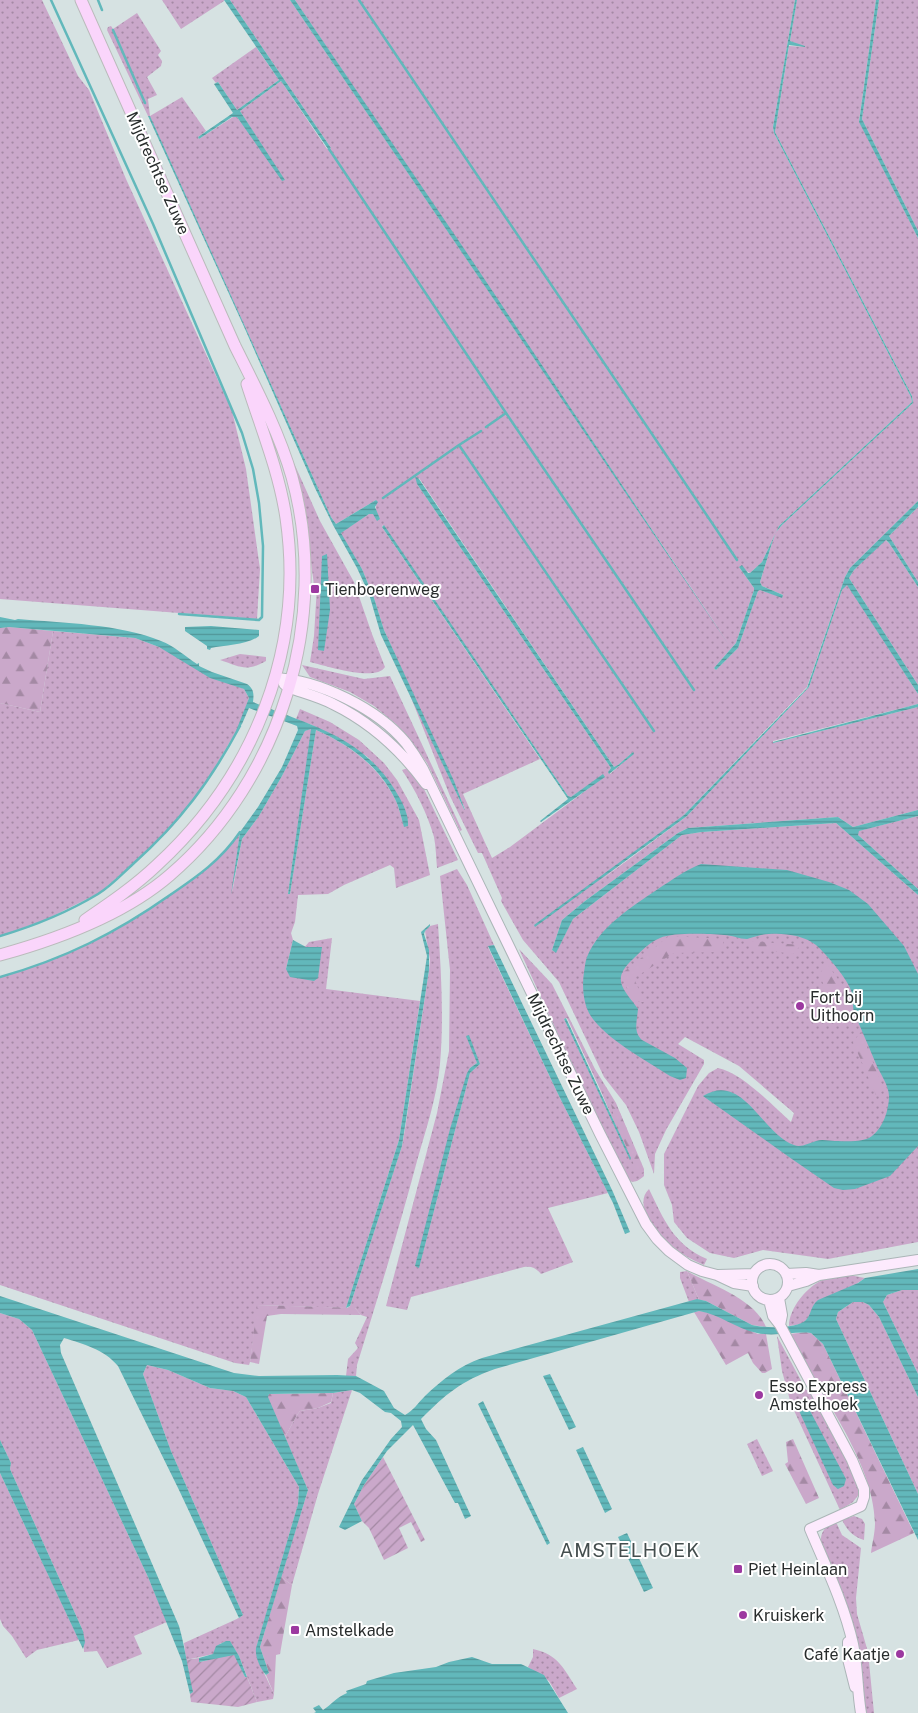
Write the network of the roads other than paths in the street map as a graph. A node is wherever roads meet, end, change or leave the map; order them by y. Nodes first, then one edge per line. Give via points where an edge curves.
1 (81, 0) edge
2 (235, 346) junction
3 (275, 678) junction
4 (291, 683) junction
5 (63, 934) junction
6 (0, 956) edge
7 (918, 1260) edge
8 (754, 1274) junction
9 (786, 1274) junction
10 (717, 1275) junction
11 (819, 1275) junction
12 (753, 1286) junction
13 (788, 1286) junction
14 (774, 1299) junction
15 (860, 1713) edge

1 - 2 main road, Mijdrechtse Zuwe
2 - 3 main road, Mijdrechtse Zuwe via 270,451 286,518 289,596 283,646
2 - 4 main road, Mijdrechtse Zuwe via 282,449 300,516 305,587 302,626
3 - 4 street, Mijdrechtse Zuwe
3 - 5 main road via 236,769 188,834 143,878
4 - 5 main road via 257,765 230,809 200,845 150,890 94,922
4 - 10 street, Mijdrechtse Zuwe via 332,692 381,719 406,742 423,769 646,1224 678,1258
5 - 6 main road
7 - 11 street
8 - 9 street via 770,1264 777,1265
8 - 10 street, Mijdrechtse Zuwe
8 - 12 street
9 - 11 street
9 - 13 street
10 - 12 street, Mijdrechtse Zuwe via 734,1283
11 - 13 street
12 - 14 street via 759,1296
13 - 14 street via 783,1295
14 - 15 street via 782,1315 780,1324 786,1337 852,1460 864,1489 861,1506 810,1529 832,1579 853,1643

